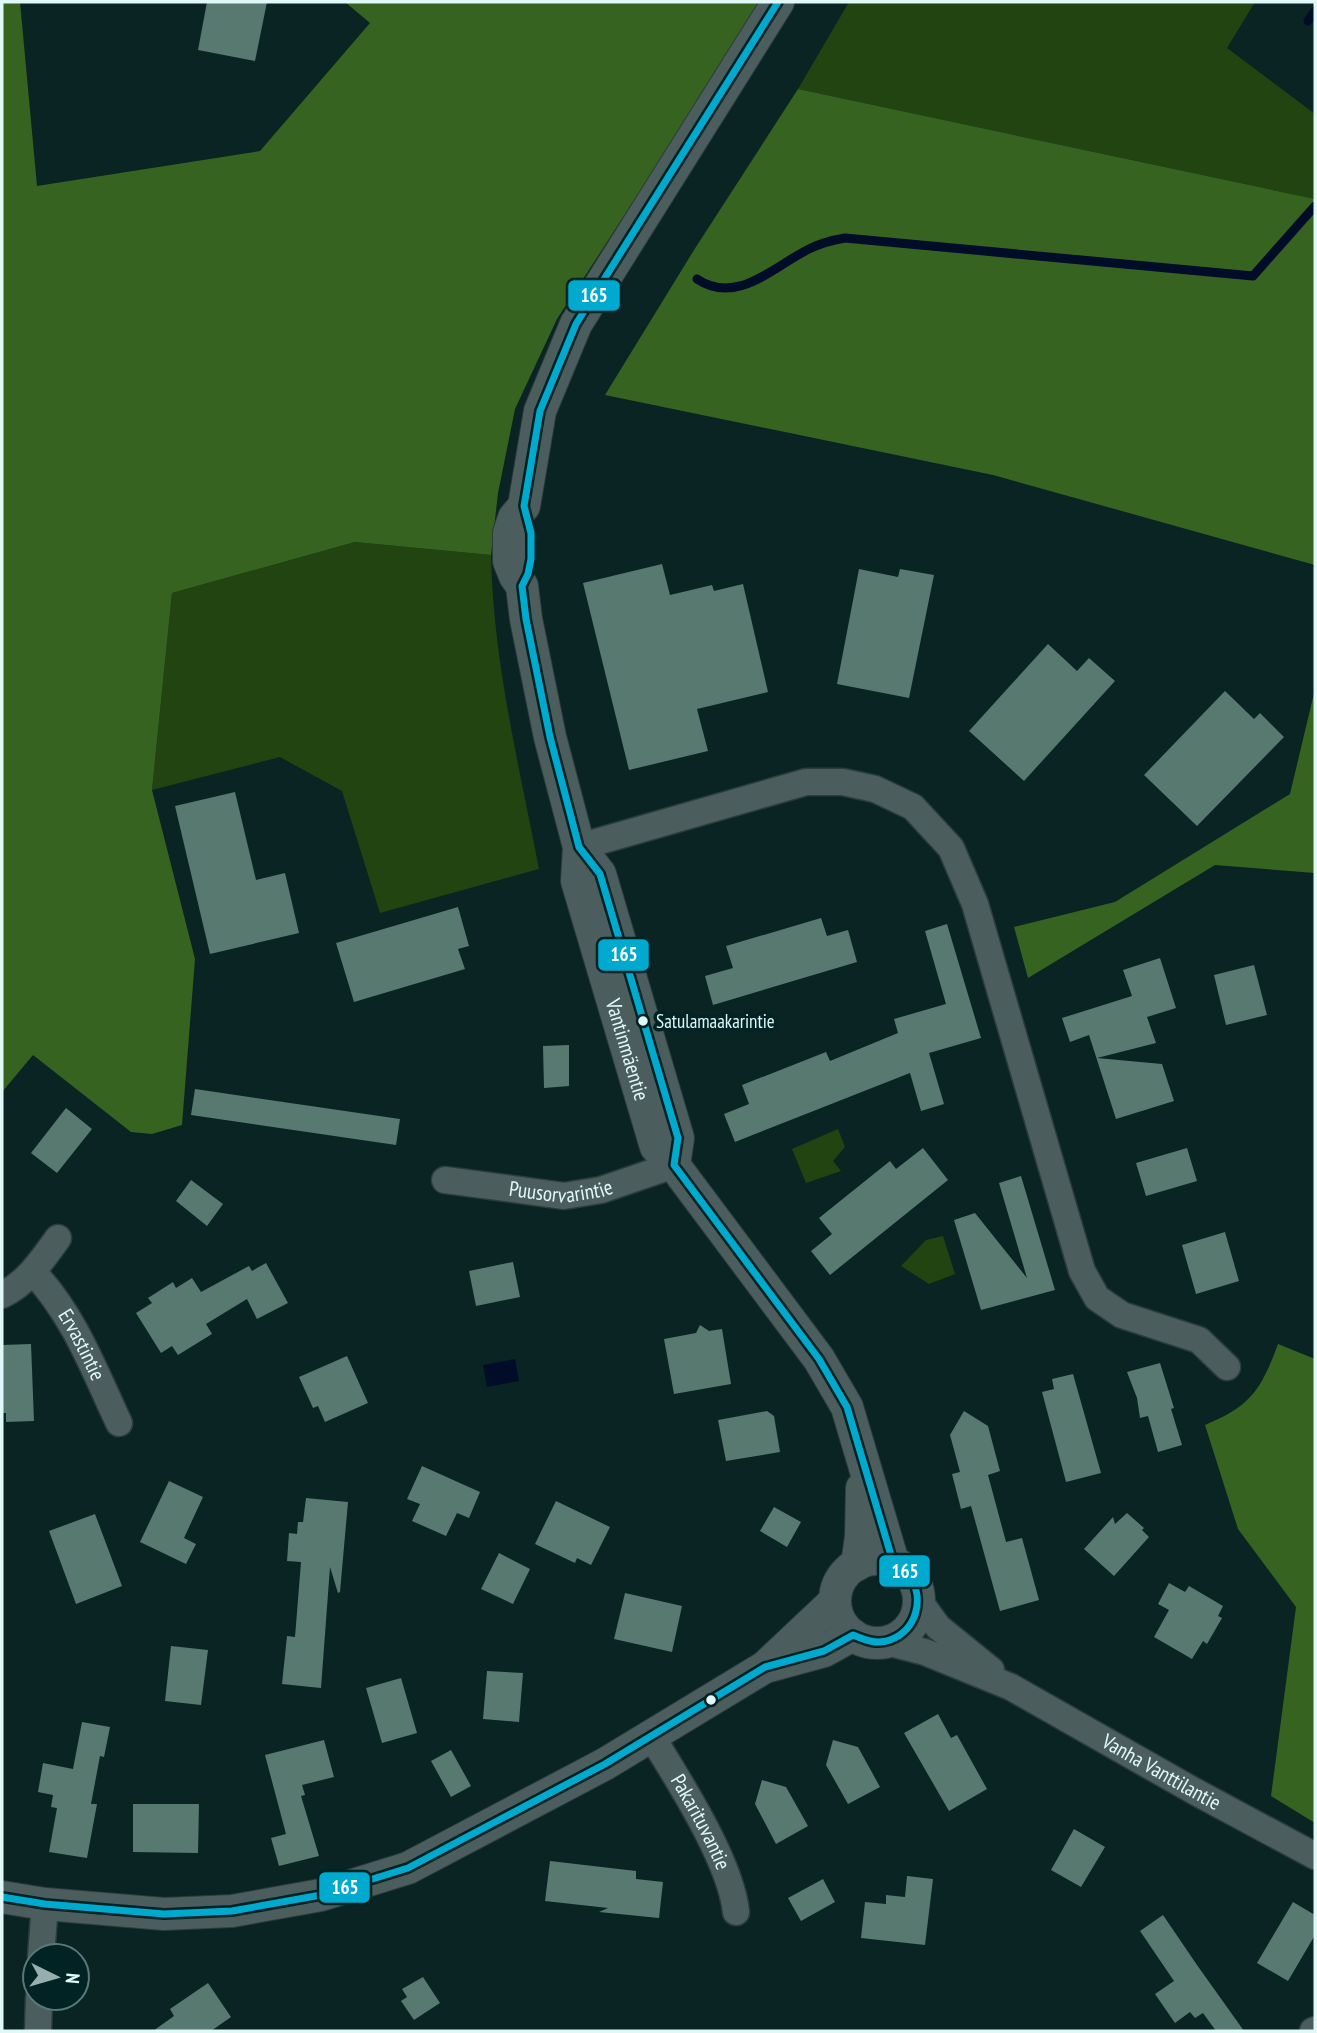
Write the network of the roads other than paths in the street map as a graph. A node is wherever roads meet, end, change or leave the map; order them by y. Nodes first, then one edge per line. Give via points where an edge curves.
1 (778, 2) edge
2 (579, 846) junction
3 (674, 1166) junction
4 (445, 1180) dead end
5 (58, 1238) dead end
6 (33, 1272) junction
7 (2, 1295) edge
8 (1227, 1367) dead end
9 (119, 1423) dead end
10 (863, 1455) junction
11 (893, 1562) junction
12 (857, 1564) junction
13 (835, 1601) junction
14 (919, 1601) junction
15 (853, 1635) junction
16 (886, 1642) junction
17 (765, 1667) junction
18 (1011, 1686) junction
19 (652, 1737) junction
20 (1315, 1856) edge
21 (2, 1897) edge
22 (45, 1904) junction
23 (736, 1912) dead end
24 (42, 1942) edge
25 (39, 2012) edge
26 (38, 2031) edge

1 - 2 street, Vantinmäentie via 576,324 540,411 524,506 509,533 509,561 522,586 550,737
2 - 3 street, Vantinmäentie via 600,874 678,1138
2 - 8 street via 806,782 843,782 875,789 913,807 951,848 975,904 1087,1280 1097,1297 1122,1314 1199,1340
3 - 4 street, Puusorvarintie via 601,1190 564,1196
3 - 10 street via 819,1359 848,1407
5 - 6 street
6 - 7 street
6 - 9 street, Ervastintie via 72,1322
10 - 11 street
10 - 12 street
11 - 12 street via 881,1559
11 - 14 street via 912,1578
12 - 13 street via 841,1580
13 - 15 street via 843,1626
13 - 17 street
14 - 16 street via 910,1628
14 - 18 street, Vanha Vanttilantie via 939,1627
15 - 16 street via 868,1642
15 - 17 street via 824,1651
16 - 18 street, Vanha Vanttilantie via 925,1652
17 - 19 street
18 - 20 street, Vanha Vanttilantie
19 - 22 street via 408,1868 321,1895 244,1909 164,1914
19 - 23 street, Pakarituvantie via 718,1854
21 - 22 street
22 - 24 street
25 - 26 street

